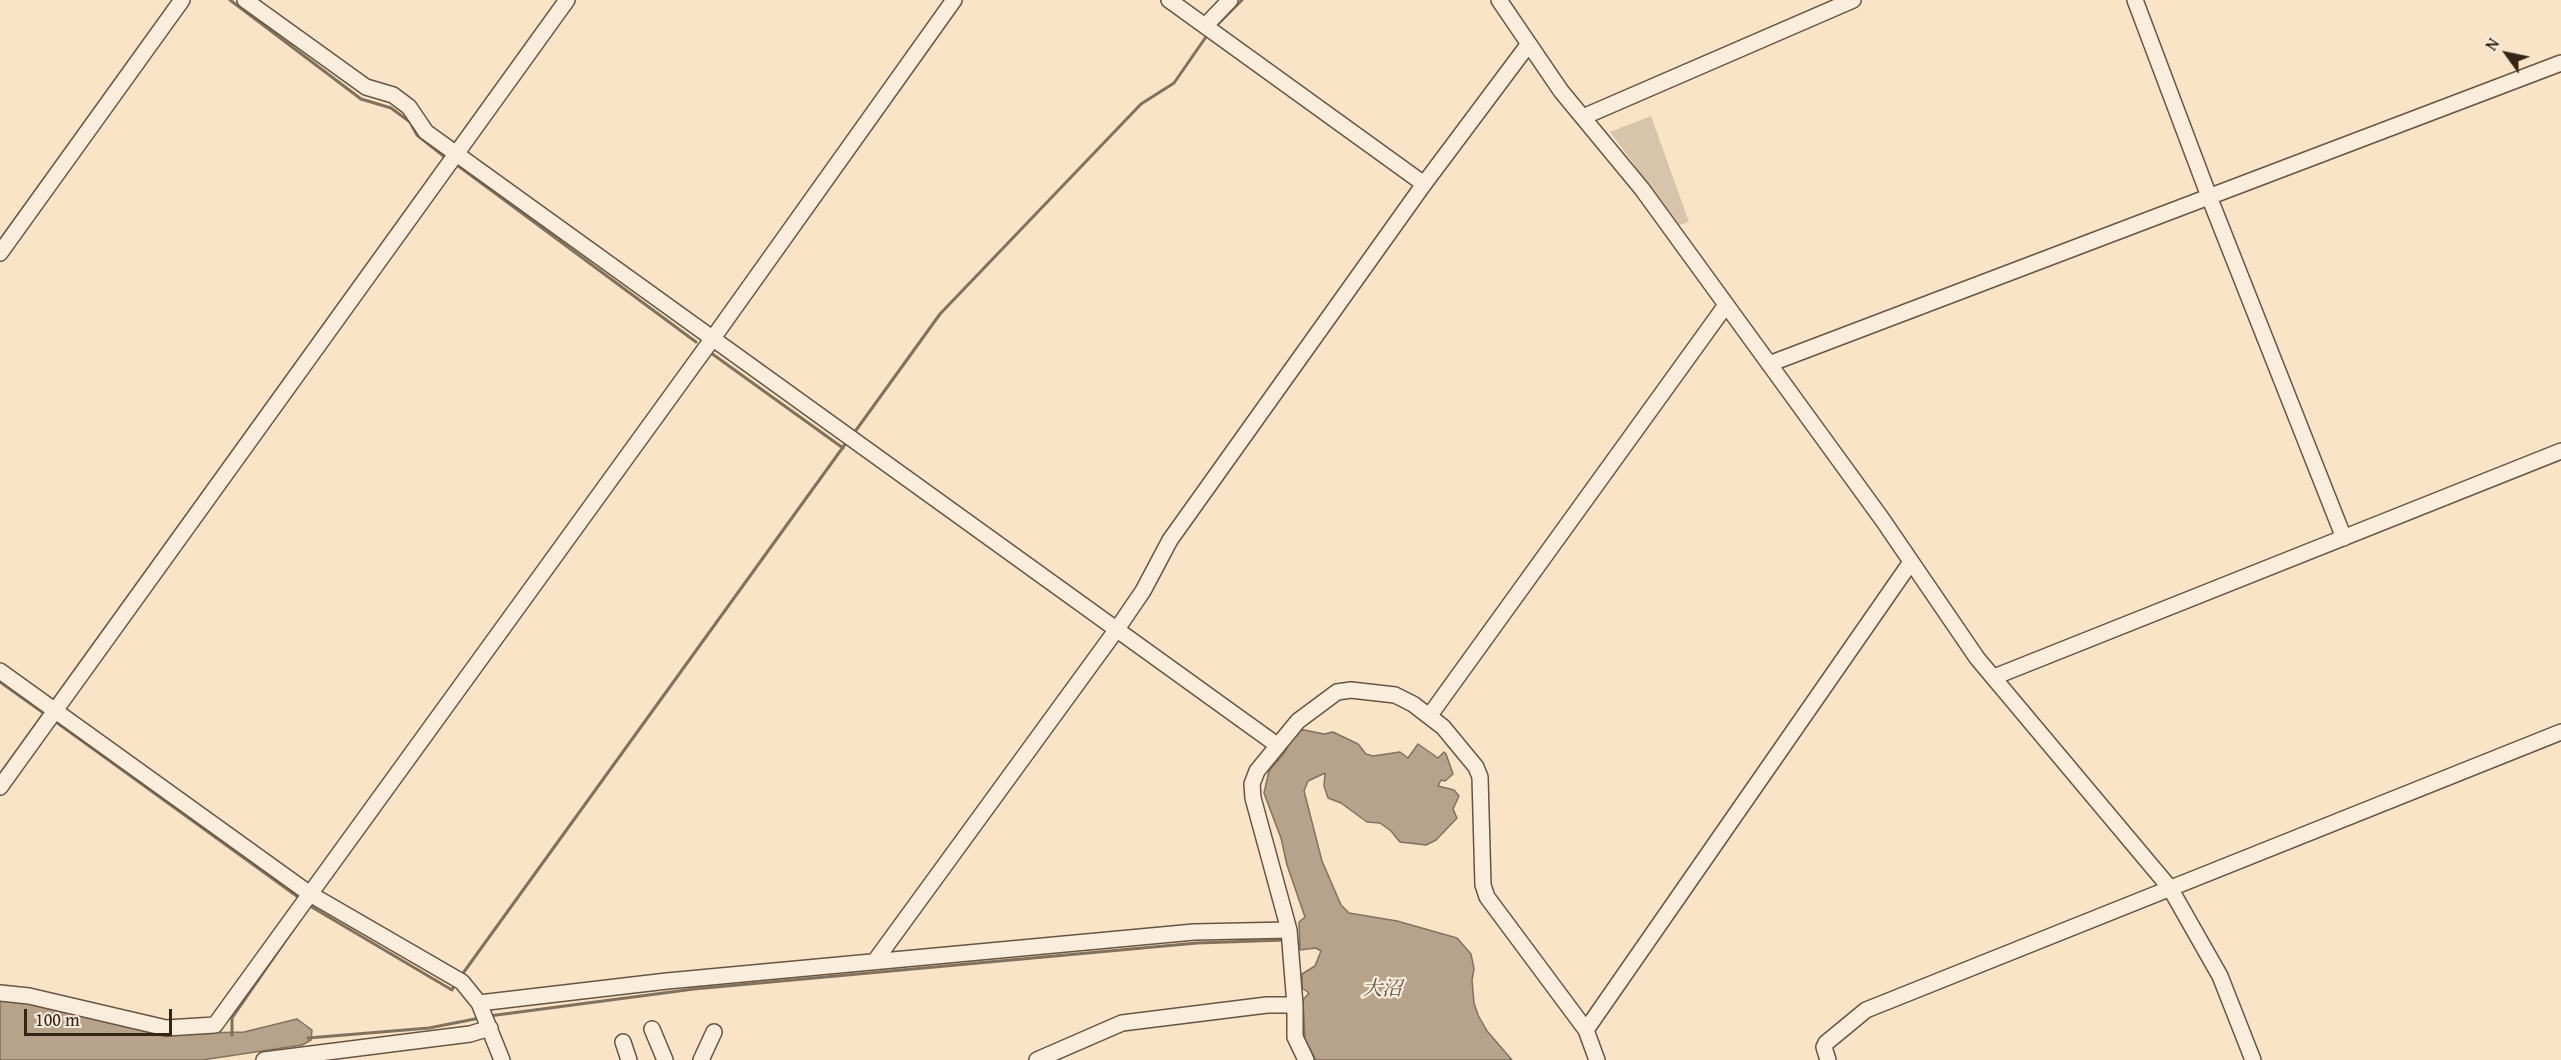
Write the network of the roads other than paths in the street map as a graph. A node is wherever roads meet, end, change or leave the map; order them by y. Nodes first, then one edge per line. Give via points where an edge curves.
1 (182, 0) edge
2 (245, 0) edge
3 (567, 0) edge
4 (954, 0) edge
5 (1168, 0) edge
6 (1230, 0) edge
7 (1499, 0) edge
8 (1853, 0) edge
9 (2135, 0) edge
10 (1210, 30) junction
11 (1528, 45) junction
12 (2561, 63) edge
13 (1583, 117) junction
14 (456, 154) junction
15 (1424, 184) junction
16 (2210, 199) junction
17 (0, 253) edge
18 (1726, 305) junction
19 (713, 338) junction
20 (1769, 364) junction
21 (2561, 451) edge
22 (2344, 538) junction
23 (1911, 562) junction
24 (1117, 629) junction
25 (0, 671) edge
26 (1994, 677) junction
27 (56, 711) junction
28 (1430, 715) junction
29 (2561, 732) edge
30 (1277, 745) junction
31 (0, 787) edge
32 (2170, 888) junction
33 (310, 894) junction
34 (1290, 936) junction
35 (875, 961) junction
36 (0, 993) edge
37 (1295, 1005) junction
38 (484, 1015) junction
39 (652, 1029) dead end
40 (1586, 1030) junction
41 (714, 1032) dead end
42 (623, 1042) dead end
43 (264, 1060) edge
44 (502, 1060) edge
45 (628, 1060) edge
46 (664, 1060) edge
47 (701, 1060) edge
48 (1037, 1060) edge
49 (1306, 1060) edge
50 (1598, 1060) edge
51 (1828, 1060) edge
52 (2253, 1060) edge

1 - 17 street
2 - 14 street via 366,87 393,95 410,107 426,132
3 - 14 street
4 - 19 street
5 - 10 street
6 - 10 street
7 - 11 street
8 - 13 street
9 - 16 street
10 - 15 street
11 - 13 street
11 - 15 street
12 - 16 street
13 - 18 street via 1642,189
14 - 19 street
14 - 27 street
15 - 24 street via 1170,540
16 - 20 street
16 - 22 street
18 - 20 street
18 - 28 street
19 - 24 street
19 - 33 street
20 - 23 street
21 - 22 street
22 - 26 street
23 - 26 street
23 - 40 street
24 - 30 street
24 - 35 street
25 - 27 street
26 - 32 street
27 - 31 street
27 - 33 street
28 - 30 street via 1395,695 1337,692 1298,721
28 - 40 street via 1465,751 1480,777 1487,897
29 - 32 street
30 - 34 street via 1257,771 1252,798
32 - 51 street via 1866,1010 1826,1043
32 - 52 street via 2220,976
33 - 36 street via 215,1025 166,1028 29,996
33 - 38 street via 459,980
34 - 35 street via 1194,932
34 - 37 street
35 - 38 street
37 - 48 street via 1122,1023
37 - 49 street via 1295,1037
38 - 43 street via 470,1034
38 - 44 street
39 - 46 street
40 - 50 street
41 - 47 street
42 - 45 street

